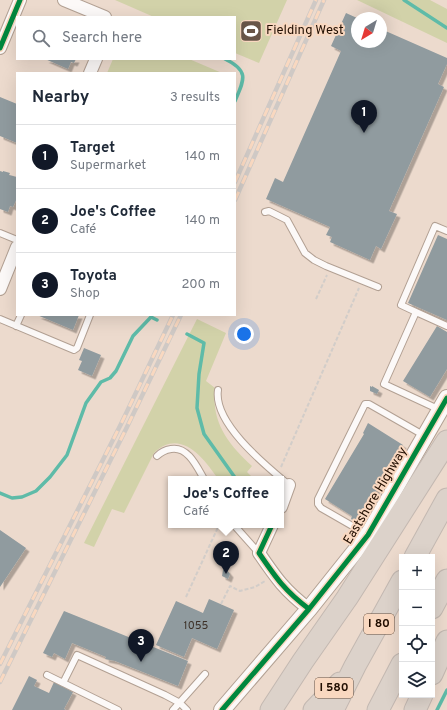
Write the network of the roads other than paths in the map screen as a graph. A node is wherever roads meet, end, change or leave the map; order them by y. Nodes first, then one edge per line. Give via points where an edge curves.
1 (20, 0) edge
2 (64, 0) edge
3 (103, 16) edge
4 (0, 48) edge
5 (96, 60) edge
6 (90, 72) edge
7 (265, 212) dead end
8 (447, 231) edge
9 (0, 233) edge
10 (16, 240) edge
11 (16, 249) edge
12 (378, 287) dead end
13 (0, 289) edge
14 (416, 312) junction
15 (21, 316) edge
16 (90, 316) edge
17 (0, 319) edge
18 (16, 326) junction
19 (447, 326) edge
20 (218, 390) dead end
21 (443, 404) edge
22 (425, 436) junction
23 (447, 441) edge
24 (157, 456) dead end
25 (202, 476) edge
26 (279, 476) edge
27 (284, 481) edge
28 (289, 485) joint
29 (284, 498) edge
30 (447, 499) edge
31 (237, 528) edge
32 (271, 528) edge
33 (368, 535) junction
34 (259, 553) junction
35 (417, 554) edge
36 (447, 580) edge
37 (399, 586) edge
38 (435, 602) edge
39 (309, 609) junction
40 (447, 641) edge
41 (355, 666) junction
42 (435, 667) edge
43 (399, 670) edge
44 (205, 674) dead end
45 (47, 675) dead end
46 (63, 683) junction
47 (421, 698) edge
48 (180, 702) junction
49 (118, 710) edge
50 (173, 710) edge
51 (187, 710) edge
52 (222, 710) edge
53 (271, 710) edge
54 (314, 710) edge
55 (333, 710) edge
56 (378, 710) edge
57 (415, 710) edge

1 - 4 street
2 - 3 street
5 - 6 street
7 - 12 lane via 269,211 287,220 305,253 314,260
8 - 14 lane via 435,226 401,305
9 - 10 lane
11 - 13 street
14 - 19 lane
14 - 21 lane via 384,384
15 - 18 lane
16 - 18 lane via 74,350
17 - 18 lane
20 - 26 lane via 220,410 236,435
21 - 22 street, Eastshore Highway
22 - 33 street, Eastshore Highway
22 - 33 lane via 365,404 318,499 318,504
23 - 53 highway via 357,583
24 - 25 lane via 161,452 179,448 187,453
27 - 28 lane
28 - 29 street
30 - 35 highway
31 - 34 lane
32 - 34 street
33 - 39 street, Eastshore Highway
34 - 39 street via 293,598
36 - 38 highway
37 - 41 highway, I 80
39 - 52 street, Eastshore Highway
40 - 42 highway
41 - 54 highway, I 580
41 - 55 highway, I 80
43 - 56 highway
44 - 48 lane
45 - 46 lane
46 - 48 lane via 77,655
46 - 49 lane
47 - 57 highway
48 - 50 lane
48 - 51 lane

